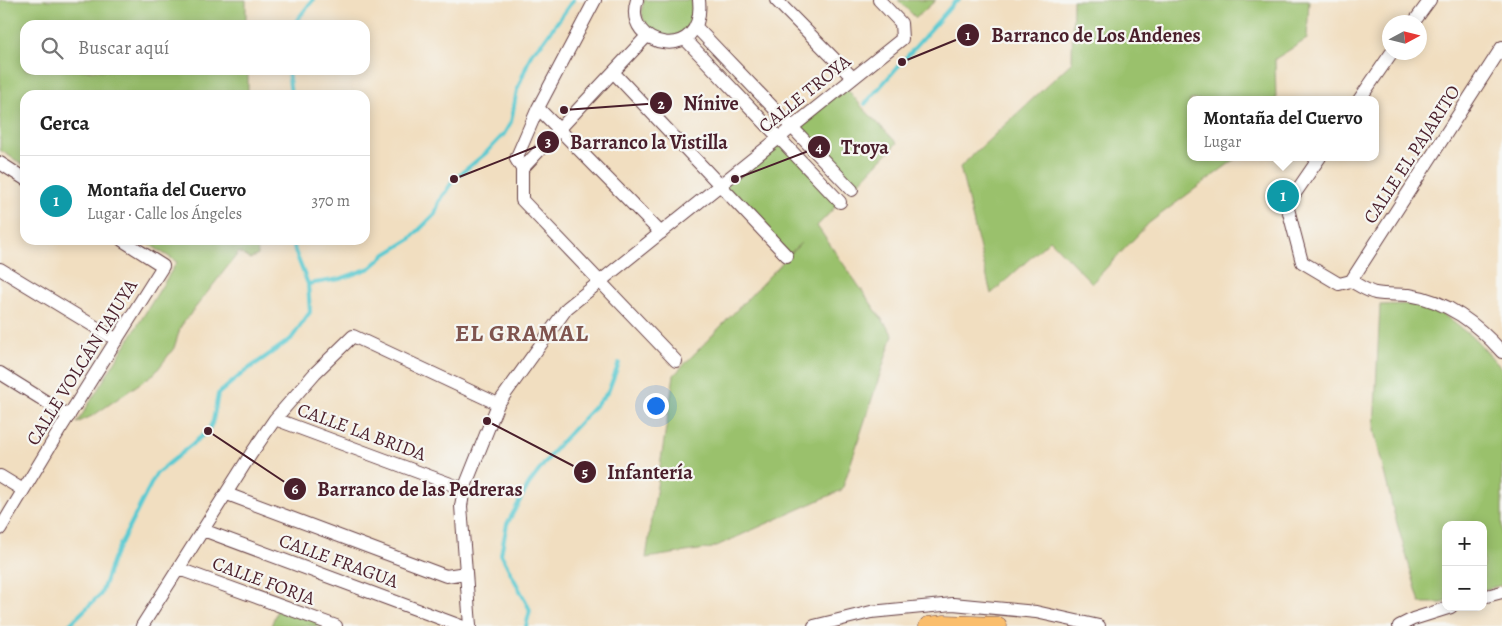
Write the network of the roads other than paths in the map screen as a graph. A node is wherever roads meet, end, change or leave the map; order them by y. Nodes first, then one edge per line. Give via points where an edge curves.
1 (595, 0) edge
2 (637, 0) edge
3 (699, 0) edge
4 (776, 0) edge
5 (879, 0) edge
6 (1430, 0) edge
7 (1419, 15) edge
8 (696, 28) junction
9 (647, 36) junction
10 (685, 39) junction
11 (1502, 47) edge
12 (1386, 60) edge
13 (613, 72) junction
14 (853, 78) junction
15 (1362, 96) edge
16 (538, 108) junction
17 (792, 127) junction
18 (560, 129) junction
19 (778, 138) junction
20 (1317, 161) edge
21 (0, 163) edge
22 (522, 169) junction
23 (20, 176) edge
24 (719, 186) junction
25 (852, 190) dead end
26 (840, 202) dead end
27 (661, 233) junction
28 (130, 245) edge
29 (786, 256) dead end
30 (0, 269) edge
31 (1351, 281) junction
32 (599, 282) junction
33 (117, 340) junction
34 (1502, 352) edge
35 (676, 362) dead end
36 (0, 373) edge
37 (498, 404) junction
38 (69, 416) junction
39 (275, 419) junction
40 (0, 476) edge
41 (464, 489) junction
42 (23, 490) junction
43 (227, 494) junction
44 (0, 529) edge
45 (203, 530) junction
46 (179, 569) junction
47 (466, 573) junction
48 (1502, 592) edge
49 (1487, 596) edge
50 (1442, 610) edge
51 (142, 626) edge
52 (336, 626) edge
53 (461, 626) edge
54 (470, 626) edge
55 (814, 626) edge
56 (928, 626) edge
57 (998, 626) edge
58 (1099, 626) edge
59 (1399, 626) edge

1 - 16 street
2 - 9 street via 637,23
3 - 8 street
4 - 14 street
5 - 14 street, CALLE TROYA via 901,23 902,38
6 - 7 street
8 - 10 street
8 - 17 street
9 - 10 street via 659,42 674,43
9 - 13 street
10 - 19 street
11 - 31 street, CALLE EL PAJARITO
12 - 15 street
13 - 18 street
13 - 24 street
14 - 17 street, CALLE TROYA
16 - 18 street
16 - 22 street via 516,159
17 - 19 street, CALLE TROYA
17 - 25 street
18 - 22 street
18 - 27 street
19 - 24 street, CALLE TROYA
19 - 26 street
20 - 31 street via 1287,205 1302,262 1339,284
21 - 23 street
22 - 32 street via 522,200
24 - 27 street, CALLE TROYA
24 - 29 street
27 - 32 street, CALLE TROYA
28 - 33 street, CALLE VOLCÁN TAJUYA via 163,266
30 - 33 street
31 - 34 street via 1374,292 1410,295 1439,303 1467,318
32 - 35 street
32 - 37 street, CALLE TROYA via 567,308
33 - 38 street, CALLE VOLCÁN TAJUYA
36 - 38 street
37 - 39 street via 353,336
37 - 41 street, CALLE TROYA
38 - 42 street, CALLE VOLCÁN TAJUYA
39 - 41 street, CALLE LA BRIDA
39 - 43 street
40 - 42 street
41 - 47 street, CALLE TROYA via 461,506
42 - 44 street, CALLE VOLCÁN TAJUYA
43 - 45 street
43 - 47 street via 446,576
45 - 46 street
45 - 53 street, CALLE FRAGUA
46 - 51 street
46 - 52 street, CALLE FORJA
47 - 54 street, CALLE TROYA
48 - 49 street
50 - 59 street
55 - 58 street via 871,612 953,604 1036,612
56 - 57 highway

